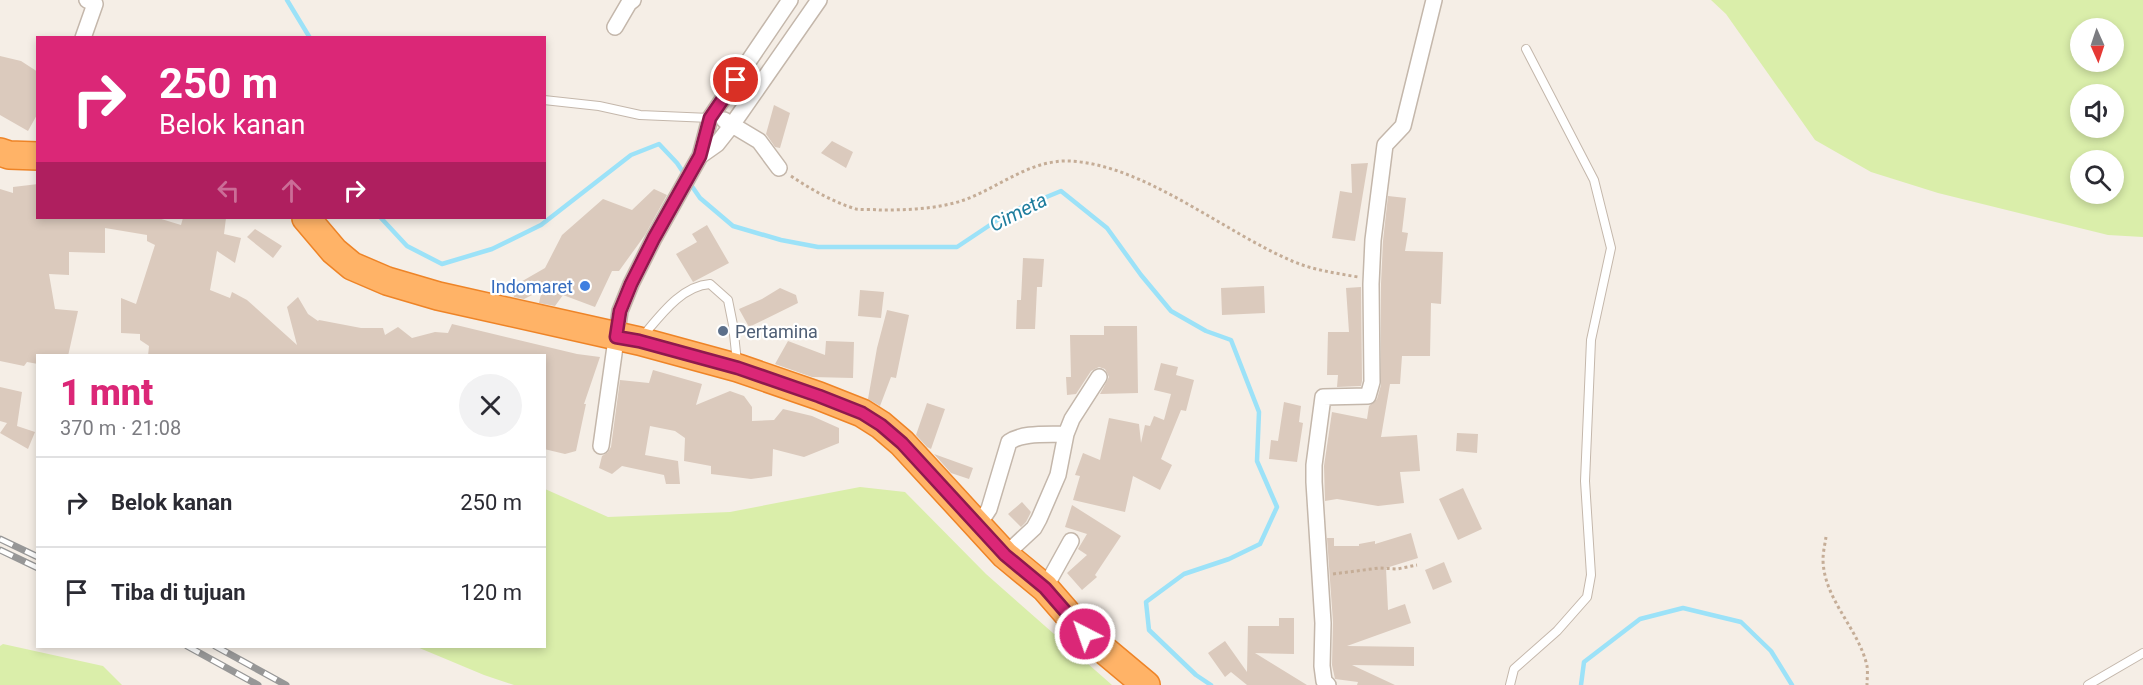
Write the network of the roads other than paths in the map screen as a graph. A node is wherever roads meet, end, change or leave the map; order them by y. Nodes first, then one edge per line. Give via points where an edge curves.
1 (87, 0) edge
2 (790, 0) edge
3 (819, 0) edge
4 (1434, 0) edge
5 (630, 1) edge
6 (615, 27) dead end
7 (84, 36) edge
8 (1526, 49) dead end
9 (546, 100) edge
10 (712, 116) junction
11 (732, 125) junction
12 (0, 152) edge
13 (36, 156) edge
14 (696, 162) junction
15 (779, 168) road end
16 (307, 219) edge
17 (628, 339) junction
18 (738, 368) junction
19 (1099, 377) dead end
20 (1066, 434) junction
21 (601, 446) dead end
22 (978, 526) junction
23 (1071, 541) dead end
24 (1005, 555) junction
25 (1045, 588) junction
26 (2143, 653) edge
27 (1146, 685) edge
28 (1328, 685) edge
29 (1510, 685) edge
30 (2088, 685) edge

1 - 7 street via 95,4
2 - 10 street
3 - 11 street
4 - 28 street via 1403,126 1385,145 1373,240 1372,382 1368,396 1323,397 1314,465 1322,666
5 - 6 street
8 - 29 lane via 1594,180 1611,248 1591,340 1585,481 1591,574 1587,597 1557,631 1514,669
9 - 10 lane via 640,115
10 - 11 street
10 - 14 street
11 - 14 street
11 - 15 street via 759,141
12 - 13 highway
14 - 17 street via 620,311
16 - 17 highway via 352,266 387,281
17 - 18 highway
17 - 18 lane via 698,285 710,284 728,300
17 - 21 street
18 - 22 highway via 862,413 881,425
19 - 20 street
20 - 22 street via 1009,442 989,509
20 - 24 street via 1058,475 1039,519
22 - 24 highway
23 - 25 street
24 - 25 highway
25 - 27 highway via 1085,634
26 - 30 lane

